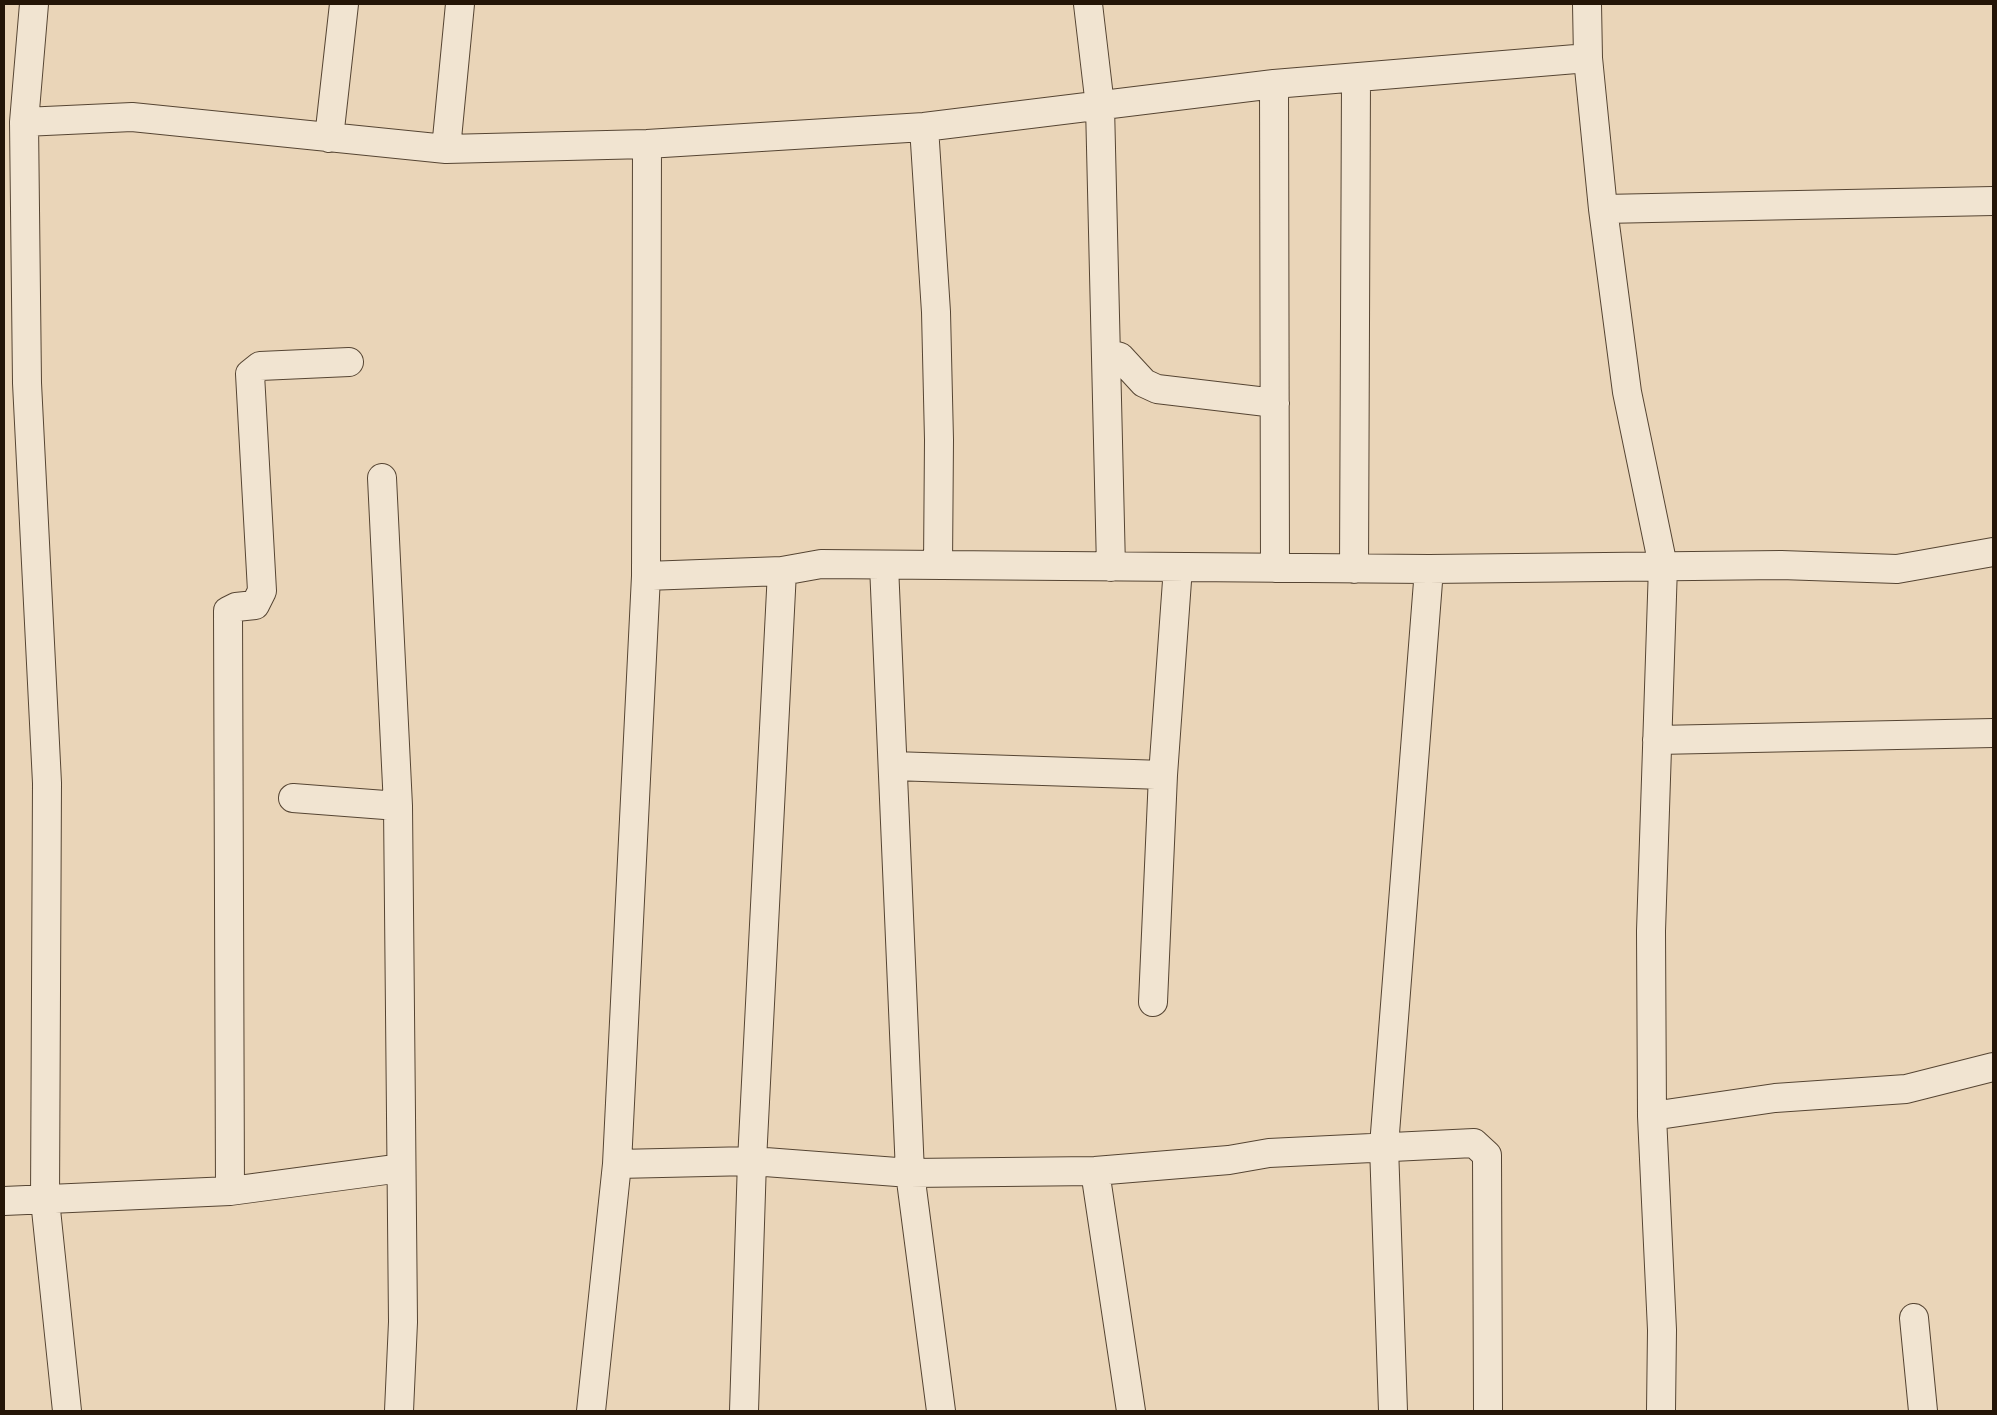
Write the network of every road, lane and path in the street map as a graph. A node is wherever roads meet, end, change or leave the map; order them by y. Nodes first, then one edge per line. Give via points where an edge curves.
1 (34, 4) edge
2 (344, 4) edge
3 (460, 4) edge
4 (1088, 4) edge
5 (1587, 4) edge
6 (1588, 58) junction
7 (1356, 79) junction
8 (1274, 84) junction
9 (1100, 106) junction
10 (24, 122) junction
11 (924, 127) junction
12 (329, 138) junction
13 (647, 144) junction
14 (446, 149) junction
15 (1993, 201) edge
16 (1603, 209) junction
17 (1106, 353) junction
18 (349, 362) dead end
19 (15, 385) edge
20 (1275, 403) junction
21 (382, 478) dead end
22 (1993, 552) edge
23 (884, 564) junction
24 (938, 565) junction
25 (1663, 566) junction
26 (1111, 567) junction
27 (1178, 567) junction
28 (1275, 568) junction
29 (1354, 569) junction
30 (1428, 570) junction
31 (782, 571) junction
32 (646, 576) junction
33 (1993, 733) edge
34 (1657, 740) junction
35 (893, 766) junction
36 (1163, 775) junction
37 (292, 798) dead end
38 (398, 806) junction
39 (1153, 1002) dead end
40 (1993, 1067) edge
41 (1652, 1116) junction
42 (1384, 1146) junction
43 (752, 1161) junction
44 (617, 1164) junction
45 (401, 1168) junction
46 (1095, 1171) junction
47 (910, 1173) junction
48 (230, 1191) junction
49 (45, 1200) junction
50 (4, 1201) edge
51 (1914, 1318) dead end
52 (67, 1411) edge
53 (399, 1411) edge
54 (591, 1411) edge
55 (744, 1411) edge
56 (941, 1411) edge
57 (1131, 1411) edge
58 (1393, 1411) edge
59 (1488, 1411) edge
60 (1661, 1411) edge
61 (1923, 1411) edge

1 - 10 street
2 - 12 street
3 - 14 street
4 - 9 street
5 - 6 street
6 - 7 street
6 - 16 street
7 - 8 street
7 - 29 street
8 - 9 street
8 - 20 street
9 - 11 street
9 - 17 street
10 - 12 street via 132,117
10 - 19 street
11 - 13 street
11 - 24 street via 936,312
12 - 14 street
13 - 14 street
13 - 32 street
15 - 16 street
16 - 25 street via 1627,392
17 - 20 street via 1120,357 1144,383 1156,389
17 - 26 street
18 - 48 street via 260,366 250,374 262,591 255,605 236,607 228,612
19 - 49 street via 47,783
20 - 28 street
21 - 38 street
22 - 25 street via 1897,569 1781,565
23 - 24 street
23 - 31 street via 822,564
23 - 35 street
24 - 26 street
25 - 30 street
25 - 34 street
26 - 27 street
27 - 28 street
27 - 36 street
28 - 29 street
29 - 30 street
30 - 42 street
31 - 32 street
31 - 43 street
32 - 44 street
33 - 34 street
34 - 41 street via 1651,930
35 - 36 street
35 - 47 street
36 - 39 street
37 - 38 street
38 - 45 street
40 - 41 street via 1906,1089 1775,1098
41 - 60 street via 1662,1330
42 - 46 street via 1269,1153 1229,1160
42 - 58 street
42 - 59 street via 1474,1143 1487,1156
43 - 44 street
43 - 47 street
43 - 55 street
44 - 54 street
45 - 48 street
45 - 53 street
46 - 47 street
46 - 57 street
47 - 56 street
48 - 49 street
49 - 50 street
49 - 52 street
51 - 61 street

